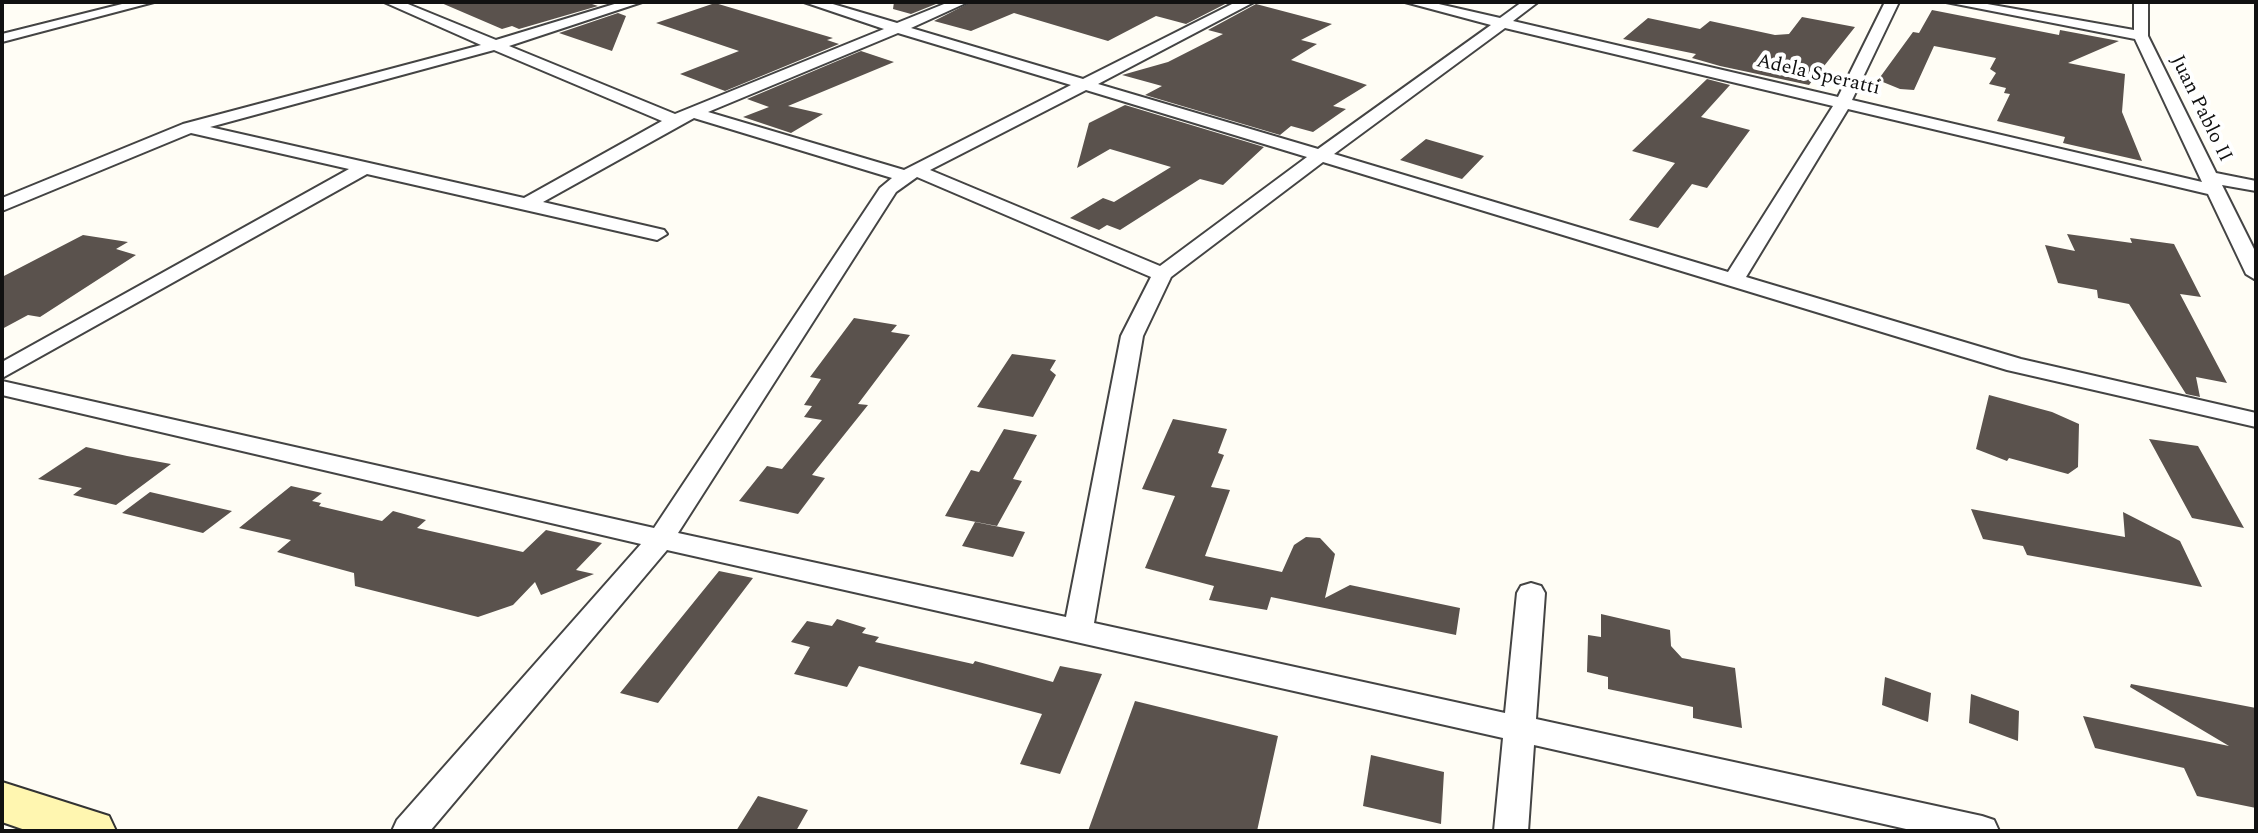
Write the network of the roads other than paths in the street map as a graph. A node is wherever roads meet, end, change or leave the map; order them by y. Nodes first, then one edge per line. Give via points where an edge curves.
1 (147, 2) edge
2 (391, 2) edge
3 (635, 2) edge
4 (811, 2) edge
5 (961, 2) edge
6 (1247, 2) edge
7 (1412, 2) edge
8 (1531, 2) edge
9 (1892, 2) edge
10 (1953, 2) edge
11 (2141, 2) edge
12 (1501, 23) junction
13 (897, 29) junction
14 (2141, 36) junction
15 (2, 38) edge
16 (497, 45) junction
17 (1082, 84) junction
18 (1842, 105) junction
19 (694, 113) junction
20 (675, 120) junction
21 (189, 128) junction
22 (1324, 156) junction
23 (366, 167) junction
24 (910, 173) junction
25 (2211, 184) junction
26 (2256, 186) edge
27 (527, 204) junction
28 (2, 205) edge
29 (657, 234) dead end
30 (1162, 274) junction
31 (2256, 274) edge
32 (1733, 281) junction
33 (2, 371) edge
34 (2, 388) edge
35 (2256, 420) edge
36 (661, 539) junction
37 (1531, 593) dead end
38 (1078, 631) junction
39 (1521, 729) junction
40 (2, 802) edge
41 (92, 831) edge
42 (409, 831) edge
43 (1511, 831) edge
44 (1982, 831) edge

1 - 15 street
2 - 16 street
3 - 16 street
4 - 13 street
5 - 13 street
6 - 17 street
7 - 12 street, Adela Speratti
8 - 12 street
9 - 18 street
10 - 14 street
11 - 14 street, Juan Pablo II
12 - 18 street, Adela Speratti
12 - 22 street
13 - 17 street
13 - 19 street
14 - 25 street, Juan Pablo II
16 - 20 street
16 - 21 street
17 - 22 street
17 - 24 street
18 - 25 street, Adela Speratti
18 - 32 street
19 - 20 street
19 - 24 street
20 - 27 street
21 - 23 street
21 - 28 street
22 - 30 street
22 - 32 street
23 - 27 street
23 - 33 street
24 - 30 street
24 - 36 street via 889,188
25 - 26 street, Adela Speratti
25 - 31 street, Juan Pablo II
27 - 29 street
30 - 38 street via 1132,336
32 - 35 street via 2015,365
34 - 36 street
36 - 38 street
36 - 42 street
37 - 39 street
38 - 39 street
39 - 43 street
39 - 44 street
40 - 41 main road

